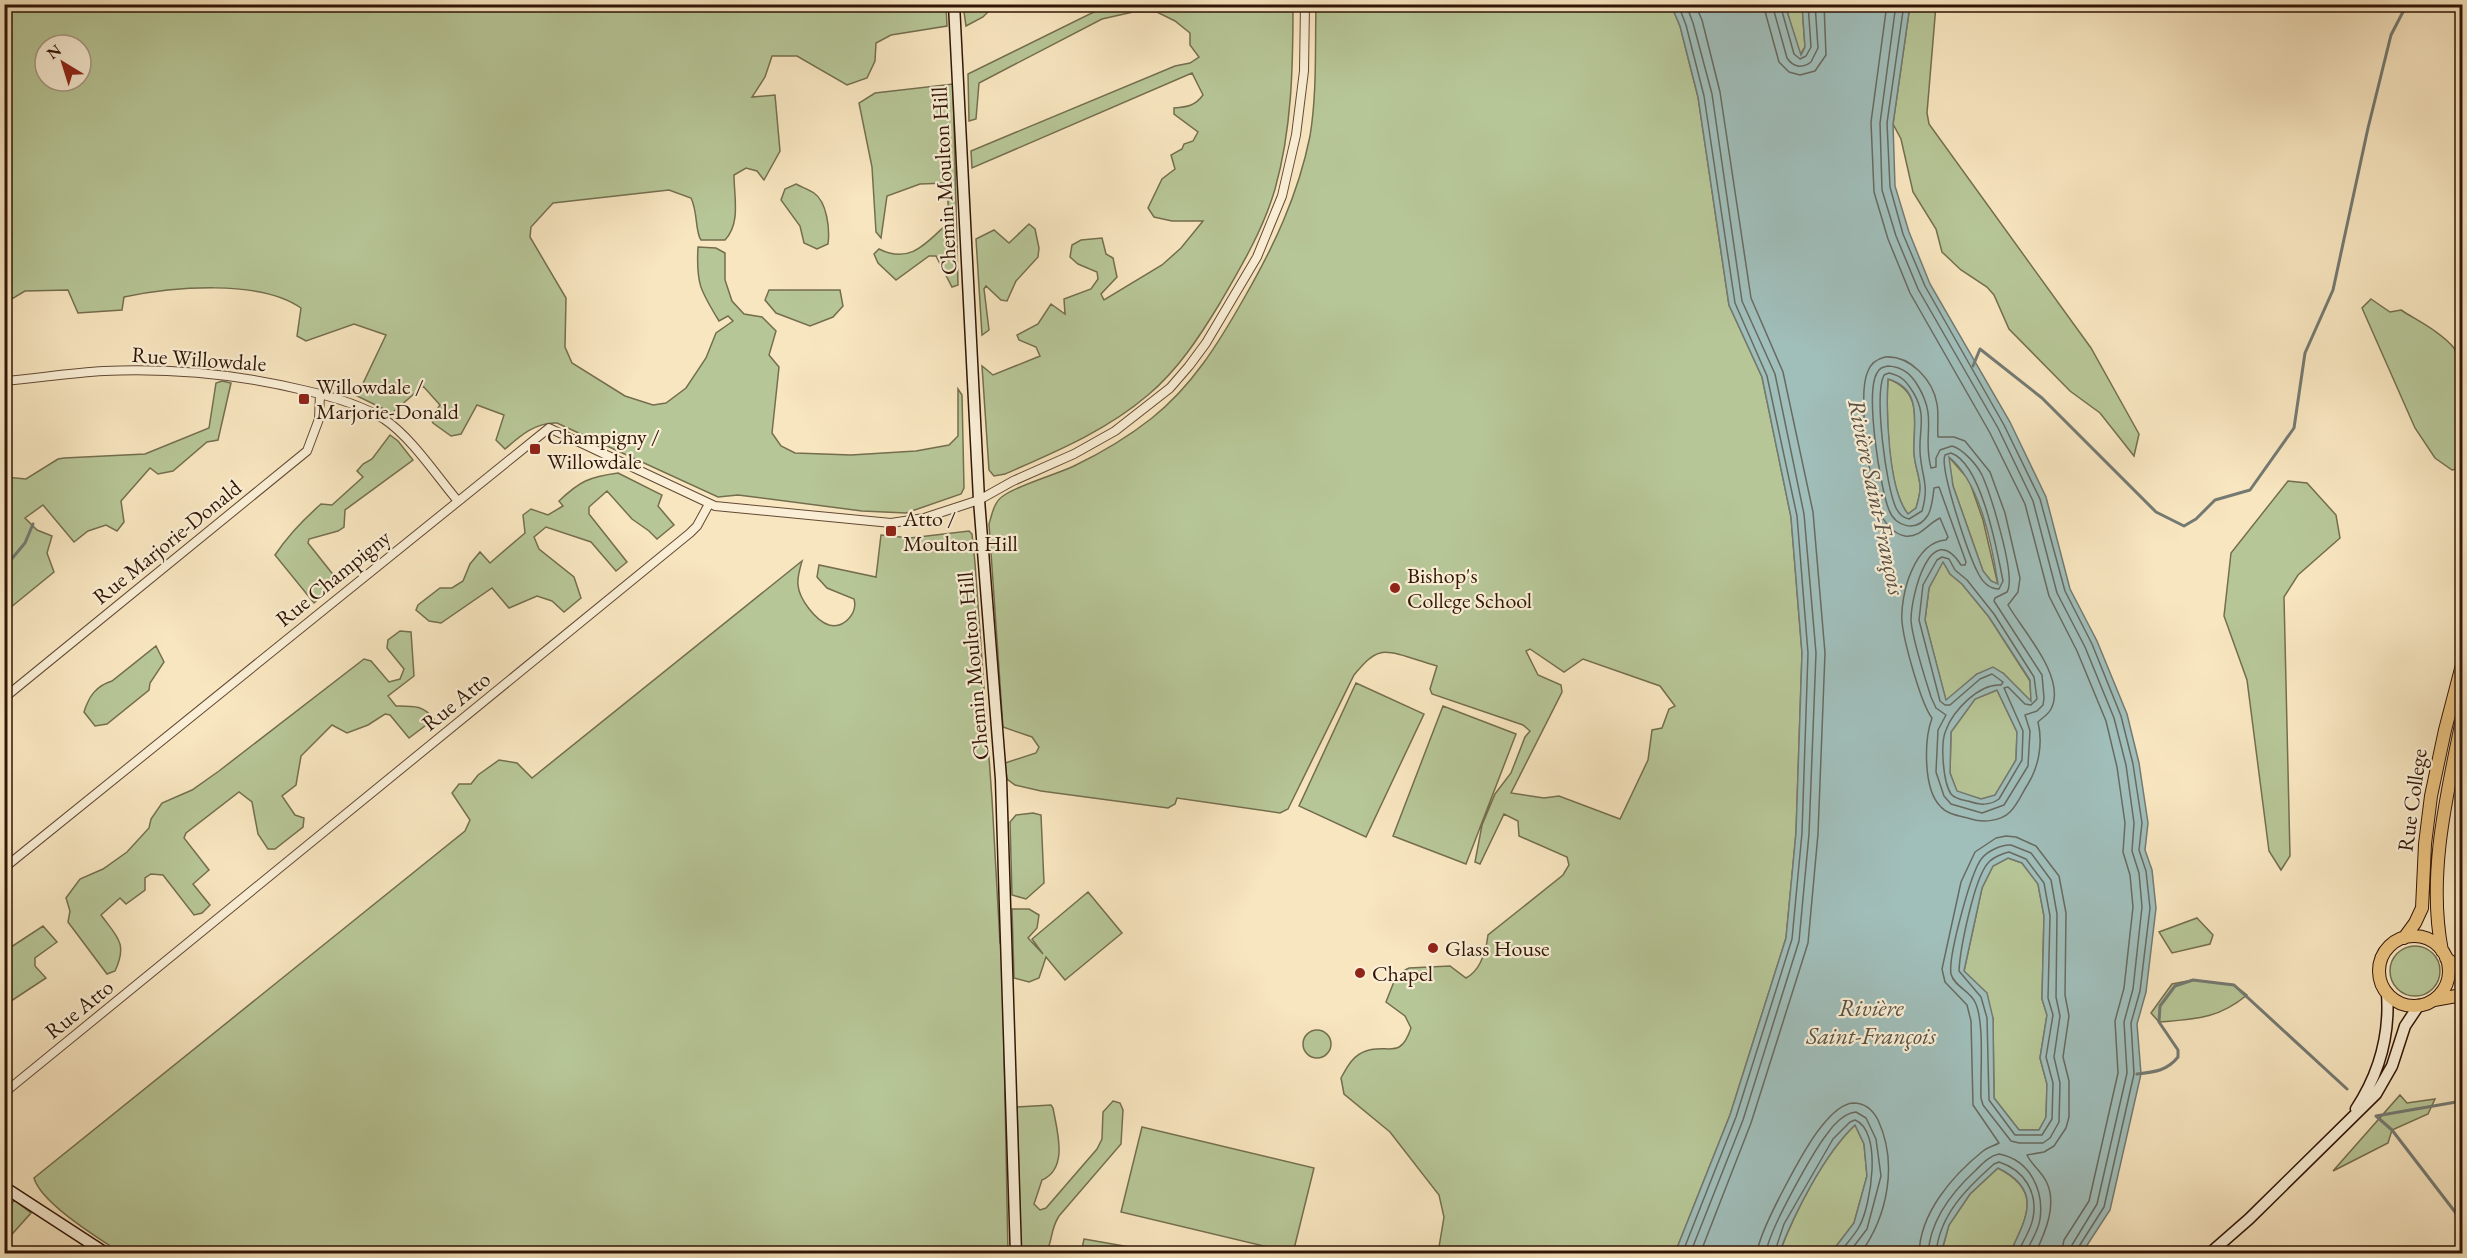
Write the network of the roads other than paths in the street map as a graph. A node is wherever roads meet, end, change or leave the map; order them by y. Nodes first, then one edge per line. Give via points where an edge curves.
1 (954, 4) edge
2 (1305, 4) edge
3 (4, 381) edge
4 (320, 394) junction
5 (457, 500) junction
6 (979, 500) junction
7 (709, 504) junction
8 (2463, 665) edge
9 (4, 698) edge
10 (2463, 720) edge
11 (4, 868) edge
12 (2403, 938) junction
13 (2444, 955) junction
14 (2463, 970) edge
15 (2387, 993) junction
16 (2463, 995) edge
17 (2434, 1000) junction
18 (2419, 1005) junction
19 (4, 1093) edge
20 (2340, 1130) junction
21 (4, 1187) edge
22 (107, 1254) edge
23 (1016, 1254) edge
24 (2209, 1254) edge

1 - 6 street, Chemin Moulton Hill
2 - 6 street via 1301,99 1282,196 1257,257 1206,344 1170,388 1115,431
3 - 4 street, Rue Willowdale via 166,370 242,377
4 - 5 street, Rue Willowdale via 384,419 398,430
4 - 9 street, Rue Marjorie-Donald via 319,419 307,451
5 - 7 street, Rue Champigny via 549,428
5 - 11 street, Rue Champigny
6 - 7 street via 924,518 891,523
6 - 23 street, Chemin Moulton Hill via 1001,779
7 - 19 street, Rue Atto via 690,533
8 - 12 main road, Rue College via 2429,807 2422,908
10 - 13 main road, Rue College via 2437,882 2436,916
12 - 13 main road via 2434,942
12 - 15 main road, Rue College via 2387,949 2380,963 2380,979
13 - 14 main road
13 - 17 main road, Rue College via 2449,969 2447,981
15 - 18 main road via 2399,1003
15 - 20 street, Rue College via 2387,1027 2378,1063 2360,1102
16 - 17 main road
17 - 18 main road
18 - 20 street, Rue College via 2405,1026 2383,1084
20 - 24 street, Rue College
21 - 22 street

